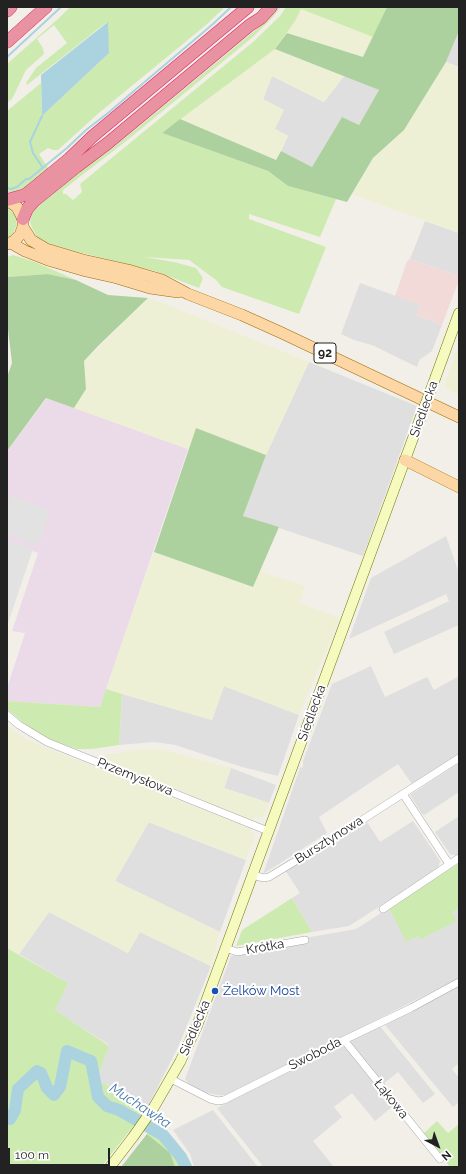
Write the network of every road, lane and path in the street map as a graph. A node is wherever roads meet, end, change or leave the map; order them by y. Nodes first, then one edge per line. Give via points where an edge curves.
1 (11, 7) edge
2 (46, 7) edge
3 (248, 7) edge
4 (260, 7) edge
5 (271, 7) edge
6 (7, 11) edge
7 (239, 11) edge
8 (250, 25) junction
9 (7, 42) edge
10 (7, 200) edge
11 (23, 223) junction
12 (8, 244) edge
13 (188, 294) junction
14 (459, 313) edge
15 (459, 417) edge
16 (405, 460) junction
17 (459, 487) edge
18 (7, 715) edge
19 (459, 758) edge
20 (403, 794) junction
21 (268, 831) junction
22 (459, 858) edge
23 (449, 864) junction
24 (252, 876) junction
25 (383, 909) dead end
26 (306, 940) dead end
27 (225, 948) junction
28 (459, 982) edge
29 (344, 1040) junction
30 (171, 1079) junction
31 (440, 1158) dead end
32 (110, 1167) edge

1 - 6 highway
2 - 9 highway
3 - 7 highway
4 - 8 highway
5 - 8 highway
7 - 10 highway via 35,187 25,195
8 - 11 highway via 34,201 27,209
10 - 11 main road, 92 via 18,207
11 - 12 main road, 92 via 17,238
11 - 13 main road, 92 via 31,240 46,249 155,278
12 - 13 main road, 92 via 48,260 86,271 150,288
13 - 15 main road, 92 via 242,315
14 - 16 main road, Siedlecka, bridge
16 - 17 main road
16 - 21 main road, Siedlecka
18 - 21 street, Przemysłowa via 47,742
19 - 20 street, Bursztynowa
20 - 23 street
20 - 24 street, Bursztynowa via 269,877
21 - 24 main road, Siedlecka
22 - 23 street
23 - 25 street
24 - 27 main road, Siedlecka
26 - 27 street, Krótka via 237,952
27 - 30 main road, Siedlecka via 197,1026
28 - 29 street, Swoboda
29 - 30 street, Swoboda via 221,1101 210,1099
29 - 31 street, Łąkowa
30 - 32 main road, Siedlecka

